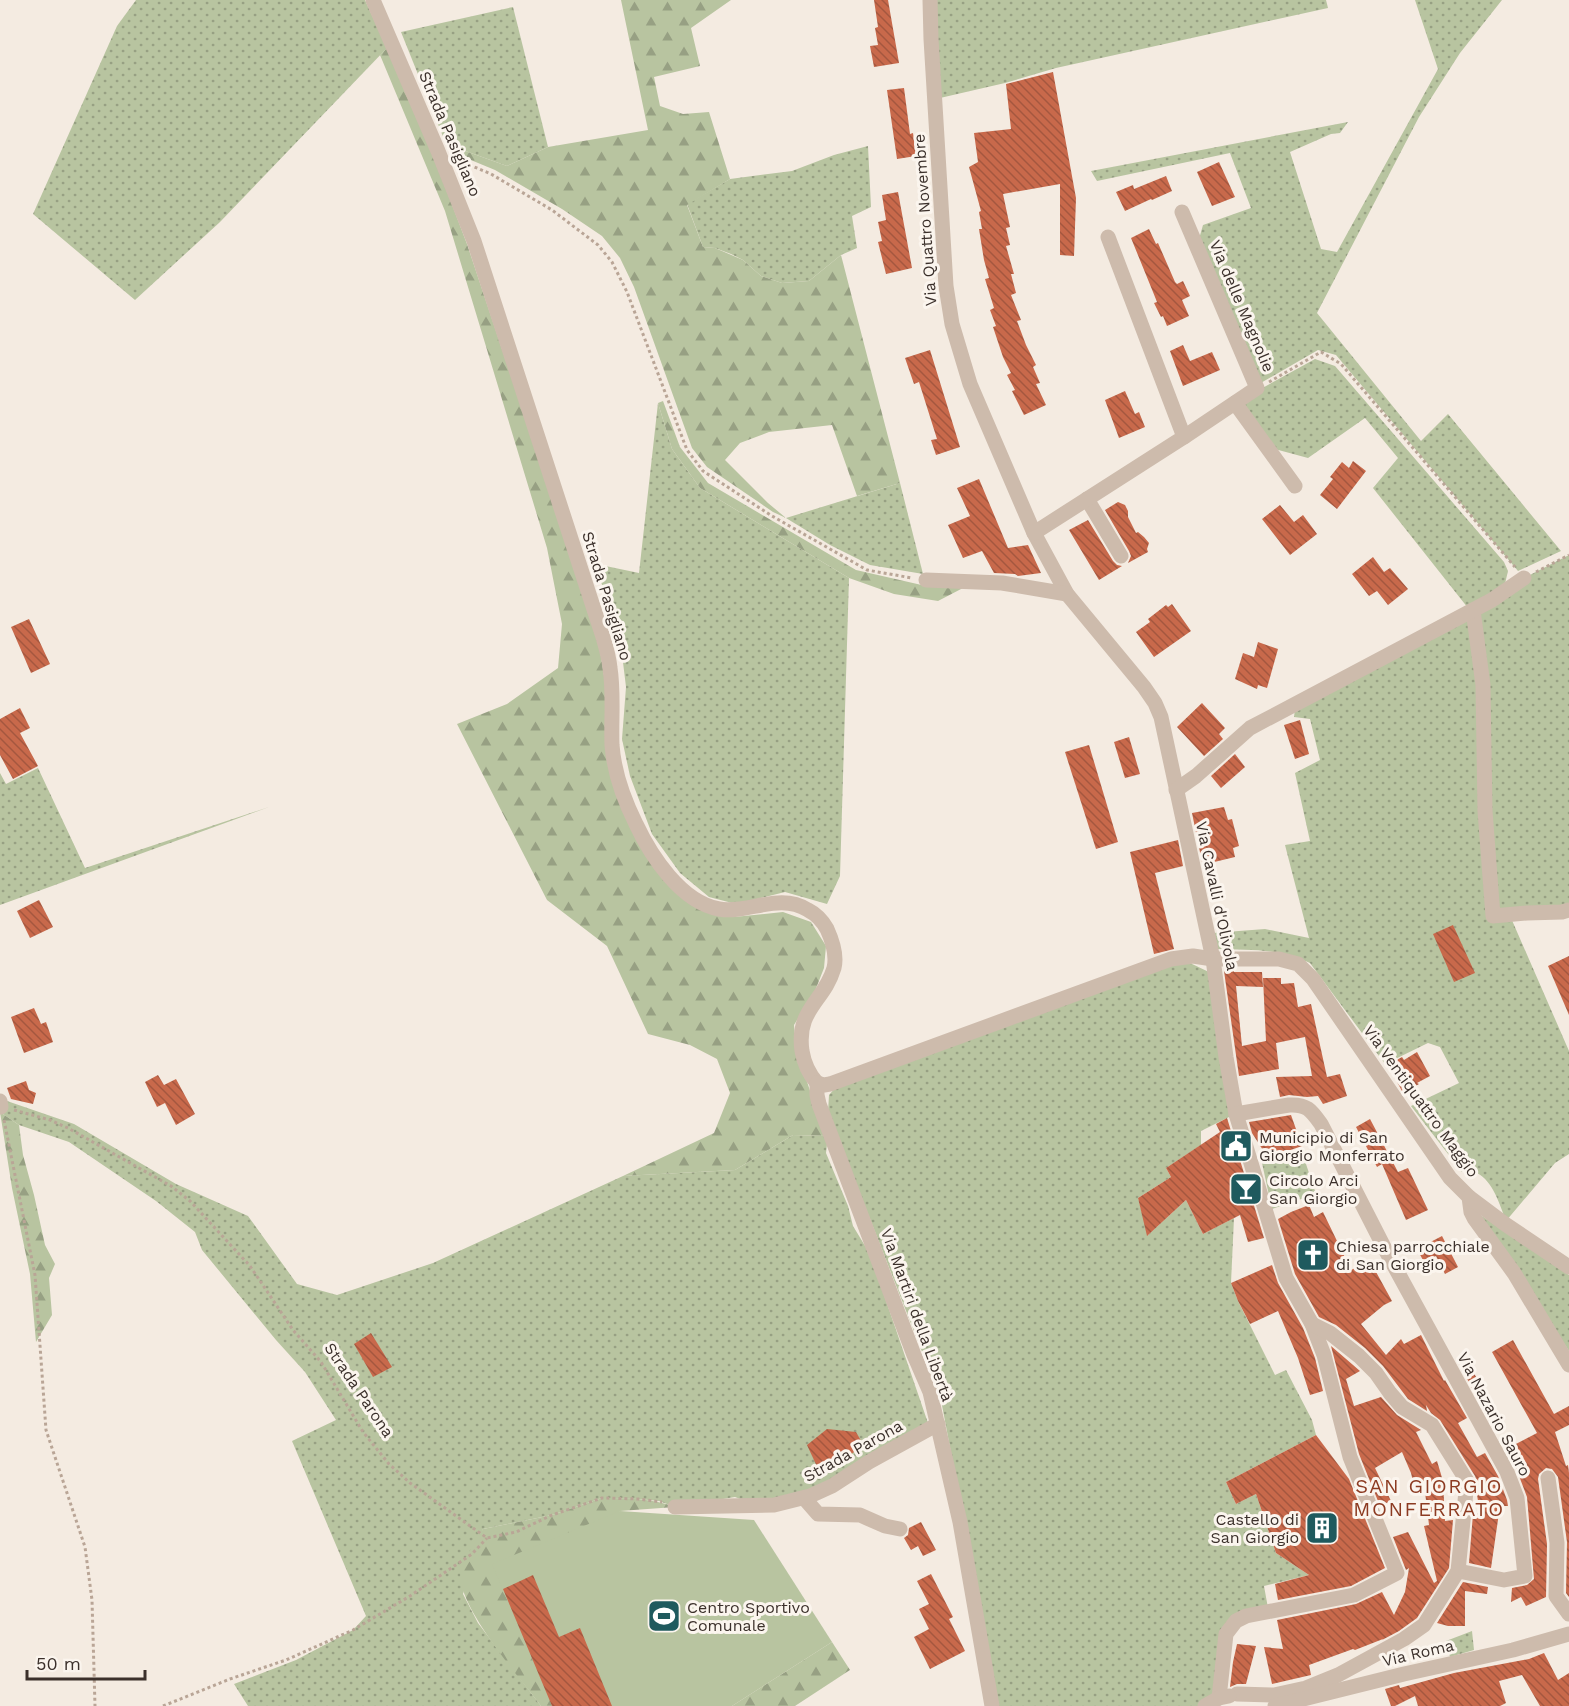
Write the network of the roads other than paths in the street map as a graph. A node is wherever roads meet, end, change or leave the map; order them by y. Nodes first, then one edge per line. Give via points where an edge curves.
1 (373, 0) edge
2 (930, 0) edge
3 (1182, 212) dead end
4 (1108, 237) dead end
5 (1234, 403) junction
6 (1184, 436) junction
7 (1295, 486) dead end
8 (1087, 499) junction
9 (1034, 533) junction
10 (1121, 556) dead end
11 (1524, 578) road end
12 (926, 580) road end
13 (1067, 594) junction
14 (1473, 610) junction
15 (1176, 790) junction
16 (1569, 910) edge
17 (1214, 958) junction
18 (817, 1083) junction
19 (1236, 1114) junction
20 (1469, 1197) junction
21 (1569, 1266) edge
22 (1312, 1324) junction
23 (1569, 1365) edge
24 (938, 1424) junction
25 (1548, 1478) dead end
26 (804, 1498) junction
27 (675, 1507) road end
28 (900, 1529) dead end
29 (1458, 1571) junction
30 (1569, 1614) edge
31 (1569, 1634) edge
32 (1237, 1694) junction
33 (1219, 1698) junction
34 (992, 1706) edge
35 (1205, 1706) edge
36 (1274, 1706) edge

1 - 18 street, Strada Pasigliano via 474,241 603,637 611,669 612,747 625,800 664,869 698,901 720,909 784,902 801,905 817,915 827,928 834,948 834,967 804,1018 800,1037 805,1064
2 - 9 street, Via Quattro Novembre via 946,286 952,324 970,384
3 - 5 street, Via delle Magnolie via 1257,388
4 - 6 street
5 - 6 street, Via delle Magnolie
5 - 7 street
6 - 8 street, Via delle Magnolie
8 - 9 street, Via delle Magnolie
8 - 10 street
9 - 13 street, Via Quattro Novembre
11 - 14 street
12 - 13 street via 1002,583
13 - 15 street, Via Cavalli d'Olivola via 1155,703
14 - 15 street via 1250,728
14 - 16 street via 1483,685 1485,811 1493,916
15 - 17 street, Via Cavalli d'Olivola
17 - 18 street, Via Ventiquattro Maggio via 1171,959 830,1084
17 - 19 street, Via Cavalli d'Olivola
17 - 20 street, Via Ventiquattro Maggio via 1279,959 1298,964 1450,1178
18 - 24 street, Via Martiri della Libertà via 819,1104 930,1392
19 - 22 street, Via Cavalli d'Olivola via 1286,1278
19 - 29 street, Via Nazario Sauro via 1289,1104 1311,1110 1507,1472 1517,1498 1524,1576 1504,1580
20 - 21 street
20 - 23 street, Via Ventiquattro Maggio via 1474,1218 1514,1273
22 - 29 street via 1359,1356 1402,1407 1432,1425 1467,1481
22 - 33 street, Via Cavalli d'Olivola via 1350,1456 1397,1573 1354,1595 1236,1621 1226,1634
24 - 26 street, Strada Parona via 832,1486
24 - 34 street, Via Martiri della Libertà via 960,1522
25 - 30 street via 1557,1543 1556,1596
26 - 27 street, Strada Parona via 774,1505
26 - 28 street via 818,1514 860,1515
29 - 32 street via 1424,1625 1404,1639 1306,1688 1275,1695
31 - 36 street, Via Roma
32 - 33 street
32 - 36 street, Via Roma
33 - 35 street

